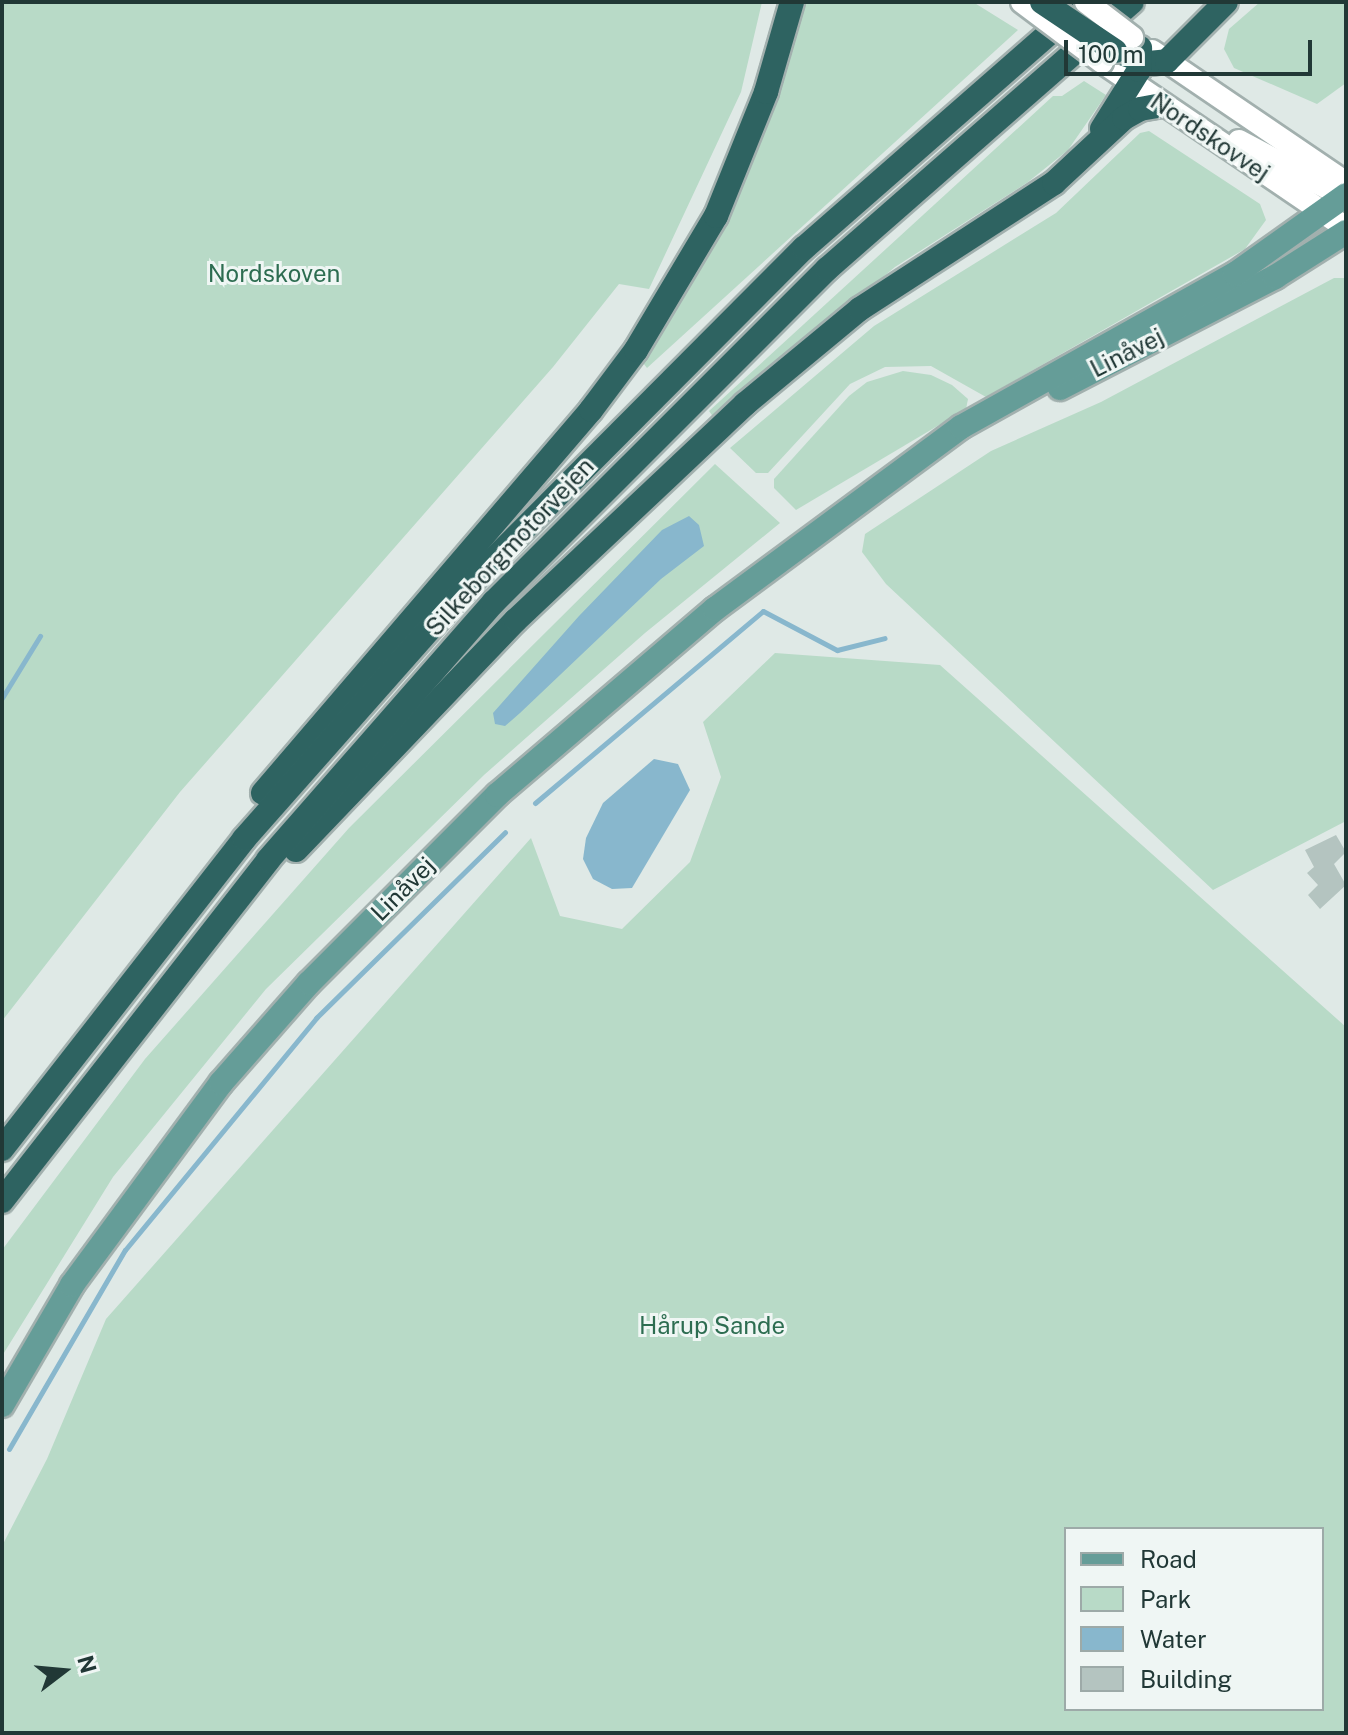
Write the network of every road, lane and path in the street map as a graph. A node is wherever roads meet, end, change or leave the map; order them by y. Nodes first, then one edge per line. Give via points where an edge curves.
1 (792, 2) edge
2 (1022, 2) edge
3 (1042, 2) edge
4 (1086, 2) edge
5 (1132, 2) edge
6 (1226, 2) edge
7 (1126, 56) junction
8 (1167, 61) junction
9 (1162, 105) junction
10 (1085, 154) junction
11 (1342, 209) edge
12 (905, 469) junction
13 (144, 1013) junction
14 (83, 1041) junction
15 (2, 1149) edge
16 (2, 1201) edge
17 (2, 1405) edge

1 - 14 highway via 766,92 716,216 636,350 591,410 296,751
2 - 7 street, Nordskovvej, bridge
3 - 7 highway, bridge
4 - 7 street, Nordskovvej, bridge
4 - 14 highway, Silkeborgmotorvejen via 804,248 584,463 356,708
5 - 13 highway, Silkeborgmotorvejen via 827,269 612,479 381,727
6 - 8 highway
7 - 8 highway
7 - 9 street, Nordskovvej
7 - 10 highway
8 - 11 street, Nordskovvej
9 - 10 highway via 1132,113
9 - 11 street, Nordskovvej
10 - 13 highway via 1044,190 860,309 745,404 516,620
11 - 12 main road, Linåvej via 973,420
11 - 12 main road, Linåvej via 1271,267 1162,334
12 - 17 main road, Linåvej via 788,552 624,684 497,795 309,983 148,1177 72,1285
13 - 16 highway, Silkeborgmotorvejen
14 - 15 highway, Silkeborgmotorvejen

